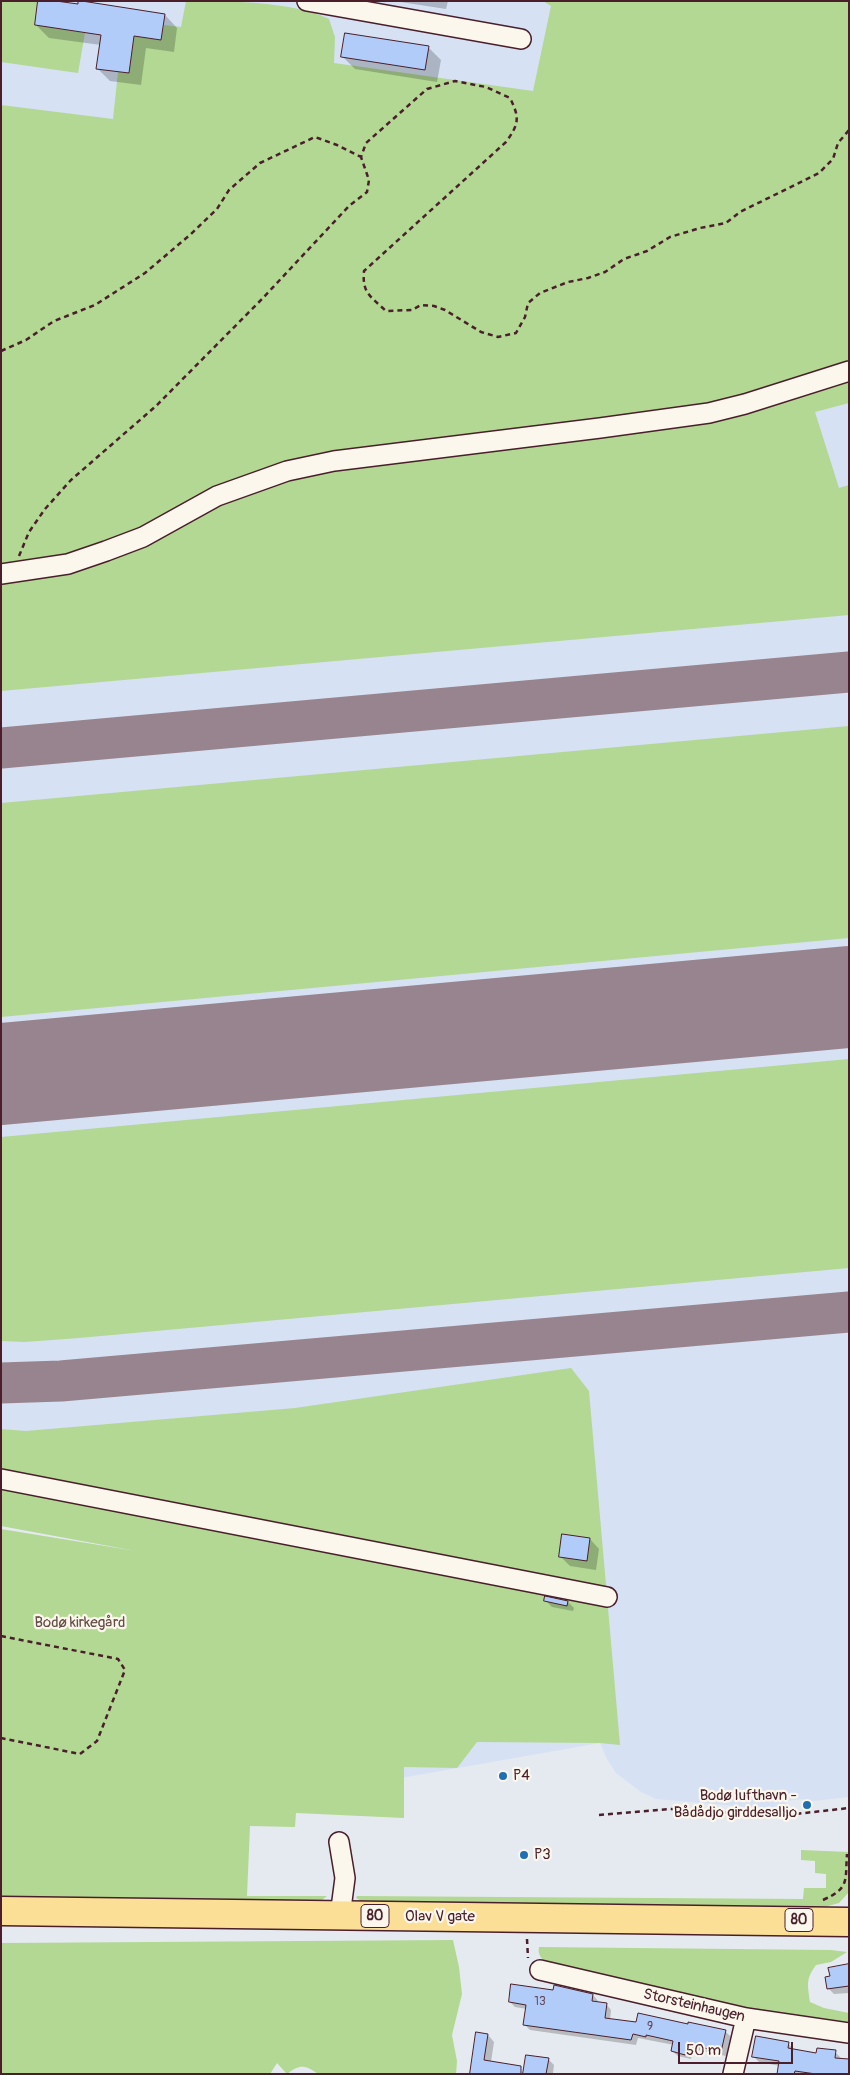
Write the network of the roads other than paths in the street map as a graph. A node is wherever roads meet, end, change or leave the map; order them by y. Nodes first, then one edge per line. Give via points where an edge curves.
1 (307, 1) edge
2 (521, 39) dead end
3 (849, 371) edge
4 (9, 573) edge
5 (1, 1480) edge
6 (607, 1597) dead end
7 (1, 1911) edge
8 (849, 1922) edge
9 (540, 1970) dead end
10 (746, 2018) junction
11 (849, 2033) edge
12 (734, 2074) edge

1 - 2 street
3 - 4 street via 709,413 334,461 287,471 217,496 143,537 106,551 68,564
5 - 6 street
7 - 8 highway, Olav V gate / 80
9 - 10 street, Storsteinhaugen
10 - 11 street, Storsteinhaugen
10 - 12 street

